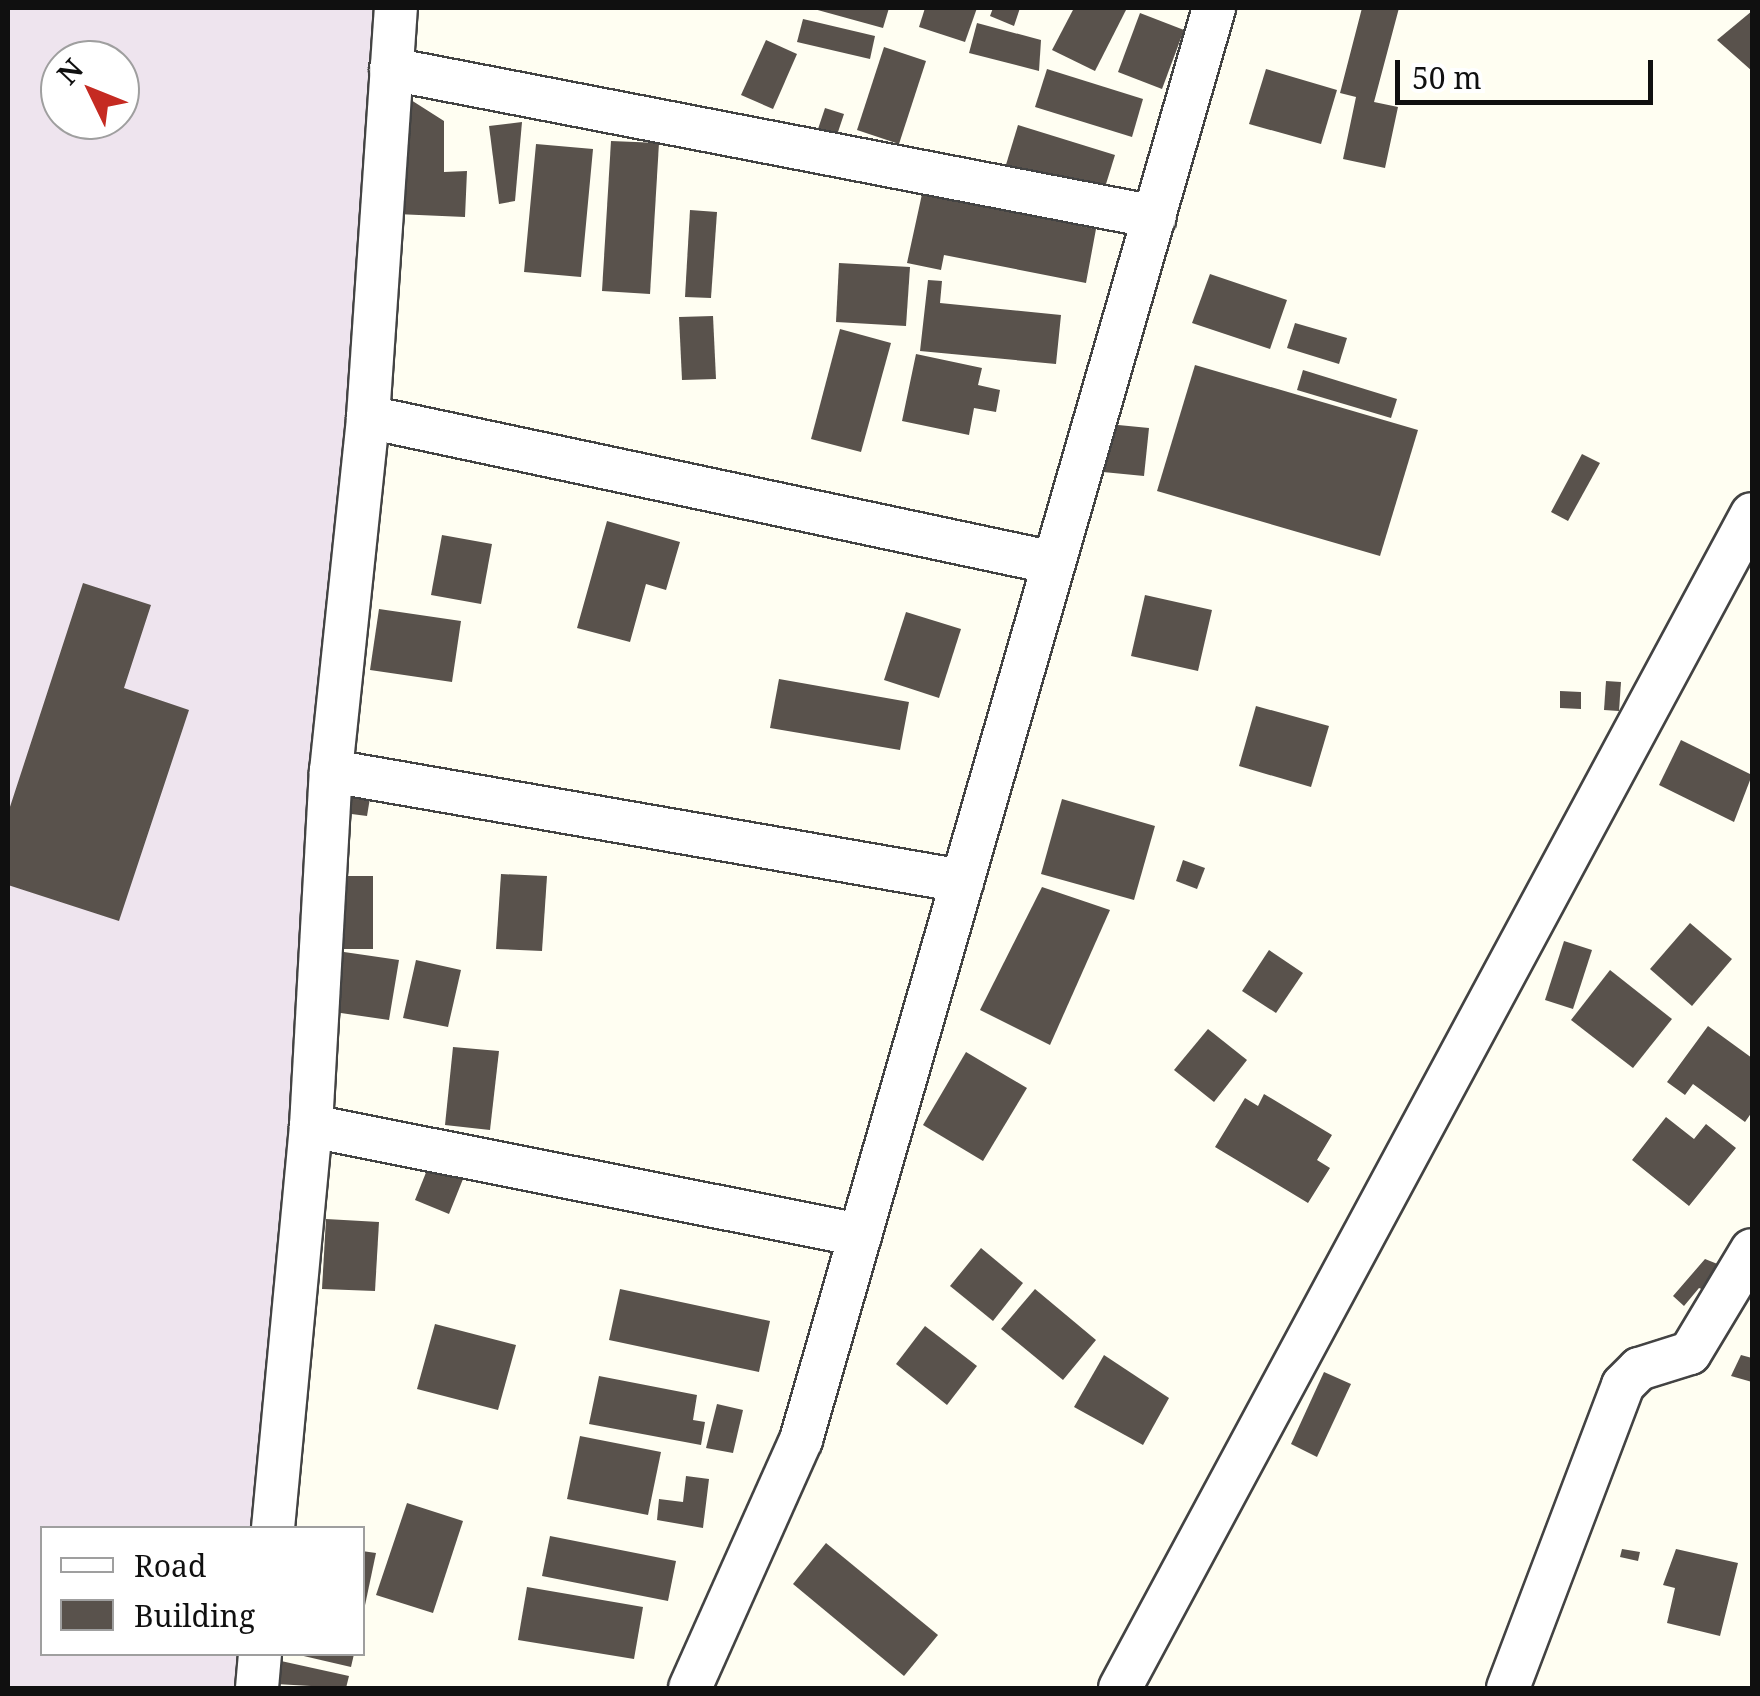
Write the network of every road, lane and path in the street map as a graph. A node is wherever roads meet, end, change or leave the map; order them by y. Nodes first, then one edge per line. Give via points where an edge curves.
1 (396, 8) edge
2 (1214, 8) edge
3 (392, 69) junction
4 (1156, 217) junction
5 (368, 417) junction
6 (1752, 514) edge
7 (1054, 563) junction
8 (331, 770) junction
9 (962, 881) junction
10 (311, 1126) junction
11 (860, 1235) junction
12 (1752, 1250) edge
13 (272, 1526) edge
14 (260, 1656) edge
15 (257, 1688) edge
16 (690, 1688) edge
17 (1120, 1688) edge
18 (1508, 1688) edge

1 - 3 street
2 - 4 street
3 - 4 street
3 - 5 street
4 - 7 street
5 - 7 street
5 - 8 street
6 - 17 street
7 - 9 street
8 - 9 street
8 - 10 street
9 - 11 street
10 - 11 street
10 - 13 street
11 - 16 street via 801,1440
12 - 18 street via 1690,1353 1638,1368 1623,1385
14 - 15 street

